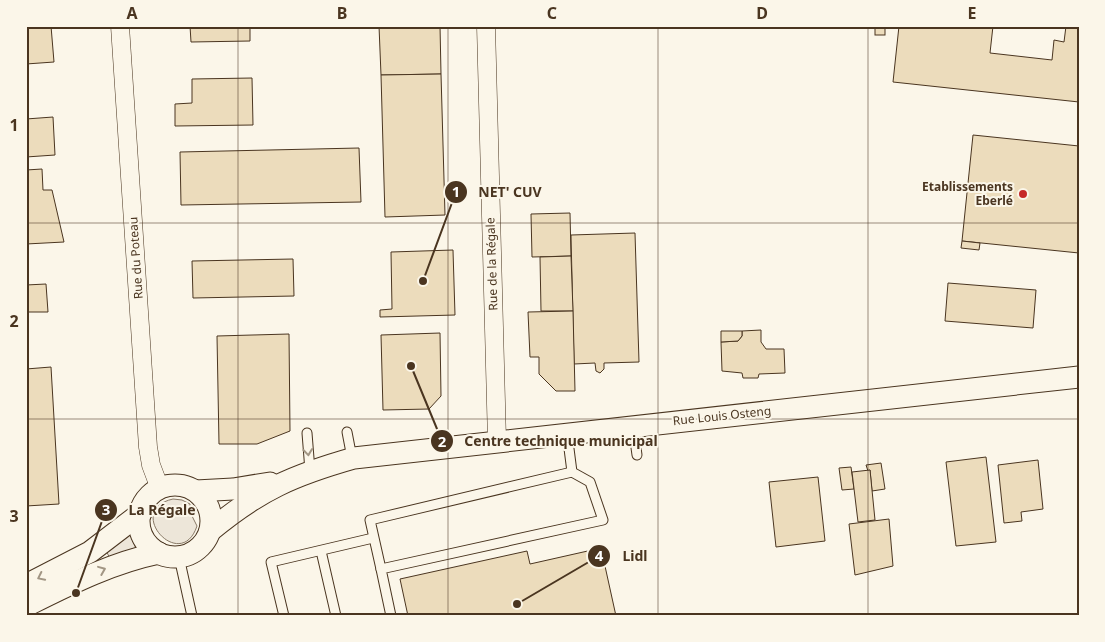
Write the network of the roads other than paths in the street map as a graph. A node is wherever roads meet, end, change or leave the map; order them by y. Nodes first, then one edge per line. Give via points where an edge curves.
1 (120, 26) edge
2 (486, 26) edge
3 (1077, 378) edge
4 (633, 426) junction
5 (347, 432) dead end
6 (307, 433) dead end
7 (567, 433) junction
8 (497, 441) junction
9 (637, 455) dead end
10 (352, 459) junction
11 (310, 471) junction
12 (572, 472) junction
13 (286, 480) junction
14 (160, 489) junction
15 (196, 491) junction
16 (140, 513) junction
17 (210, 531) junction
18 (373, 538) junction
19 (321, 551) junction
20 (159, 554) junction
21 (180, 557) junction
22 (380, 569) junction
23 (26, 585) edge
24 (26, 606) edge
25 (192, 616) edge
26 (284, 616) edge
27 (336, 616) edge
28 (391, 616) edge

1 - 14 street, Rue du Poteau via 148,447
2 - 8 street, Rue de la Régale
3 - 4 street, Rue Louis Osteng
4 - 7 street, Rue Louis Osteng
4 - 9 lane
5 - 10 lane
6 -> 11 lane
7 - 8 street, Rue Louis Osteng
7 - 12 lane
8 - 10 street, Rue Louis Osteng
10 - 11 street, Rue Louis Osteng
11 - 13 street, Rue Louis Osteng
12 - 18 lane via 370,520
12 - 22 lane via 590,482 603,520
13 - 15 street, Rue Louis Osteng
13 - 17 street, Rue Louis Osteng via 239,507
14 - 15 street via 184,486
14 - 16 street via 150,496
15 - 17 street via 209,509
16 - 20 street via 143,538
16 -> 23 street via 90,552
17 - 21 street via 199,549
18 - 19 lane
18 - 22 lane
19 - 26 lane via 271,562
19 - 27 lane
20 - 21 street
24 -> 20 street via 99,570
21 - 25 lane
22 - 28 lane

